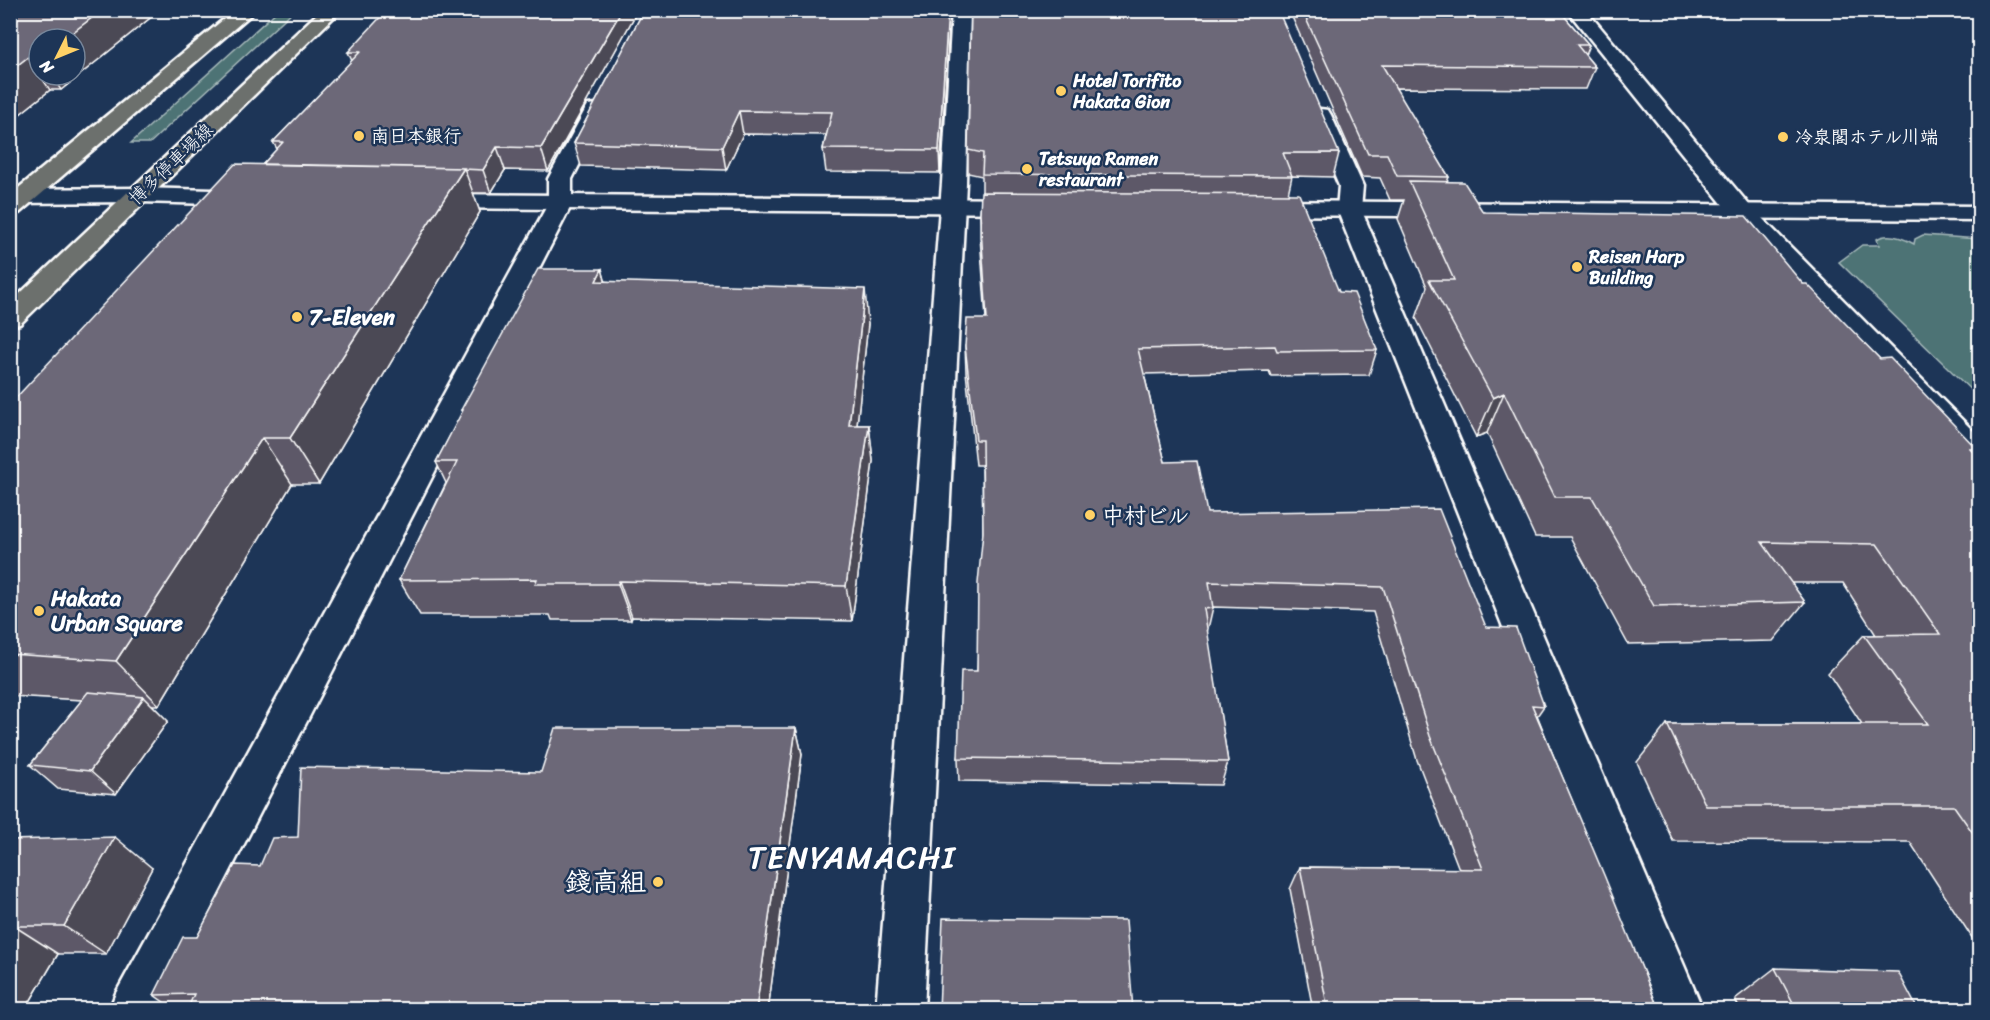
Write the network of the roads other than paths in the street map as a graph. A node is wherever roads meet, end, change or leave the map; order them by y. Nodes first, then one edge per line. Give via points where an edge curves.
1 (247, 10) edge
2 (332, 10) edge
3 (961, 10) edge
4 (1576, 10) edge
5 (610, 84) edge
6 (1313, 98) edge
7 (139, 195) junction
8 (267, 199) edge
9 (15, 200) edge
10 (408, 201) edge
11 (560, 204) junction
12 (952, 205) junction
13 (1046, 206) edge
14 (1244, 208) edge
15 (1349, 209) junction
16 (1741, 211) junction
17 (1980, 213) edge
18 (10, 318) edge
19 (1980, 457) edge
20 (133, 1010) edge
21 (900, 1010) edge
22 (1679, 1010) edge

1 - 9 main road
2 - 7 main road, 博多停車場線
3 - 12 street
4 - 16 street
5 - 11 street via 560,179
6 - 15 street via 1351,186
7 - 8 street
7 - 9 street
7 - 18 main road, 博多停車場線
10 - 11 street
11 - 12 street
11 - 20 street
12 - 13 street
12 - 21 street
14 - 15 street
15 - 16 street
15 - 22 street
16 - 17 street
16 - 19 street

